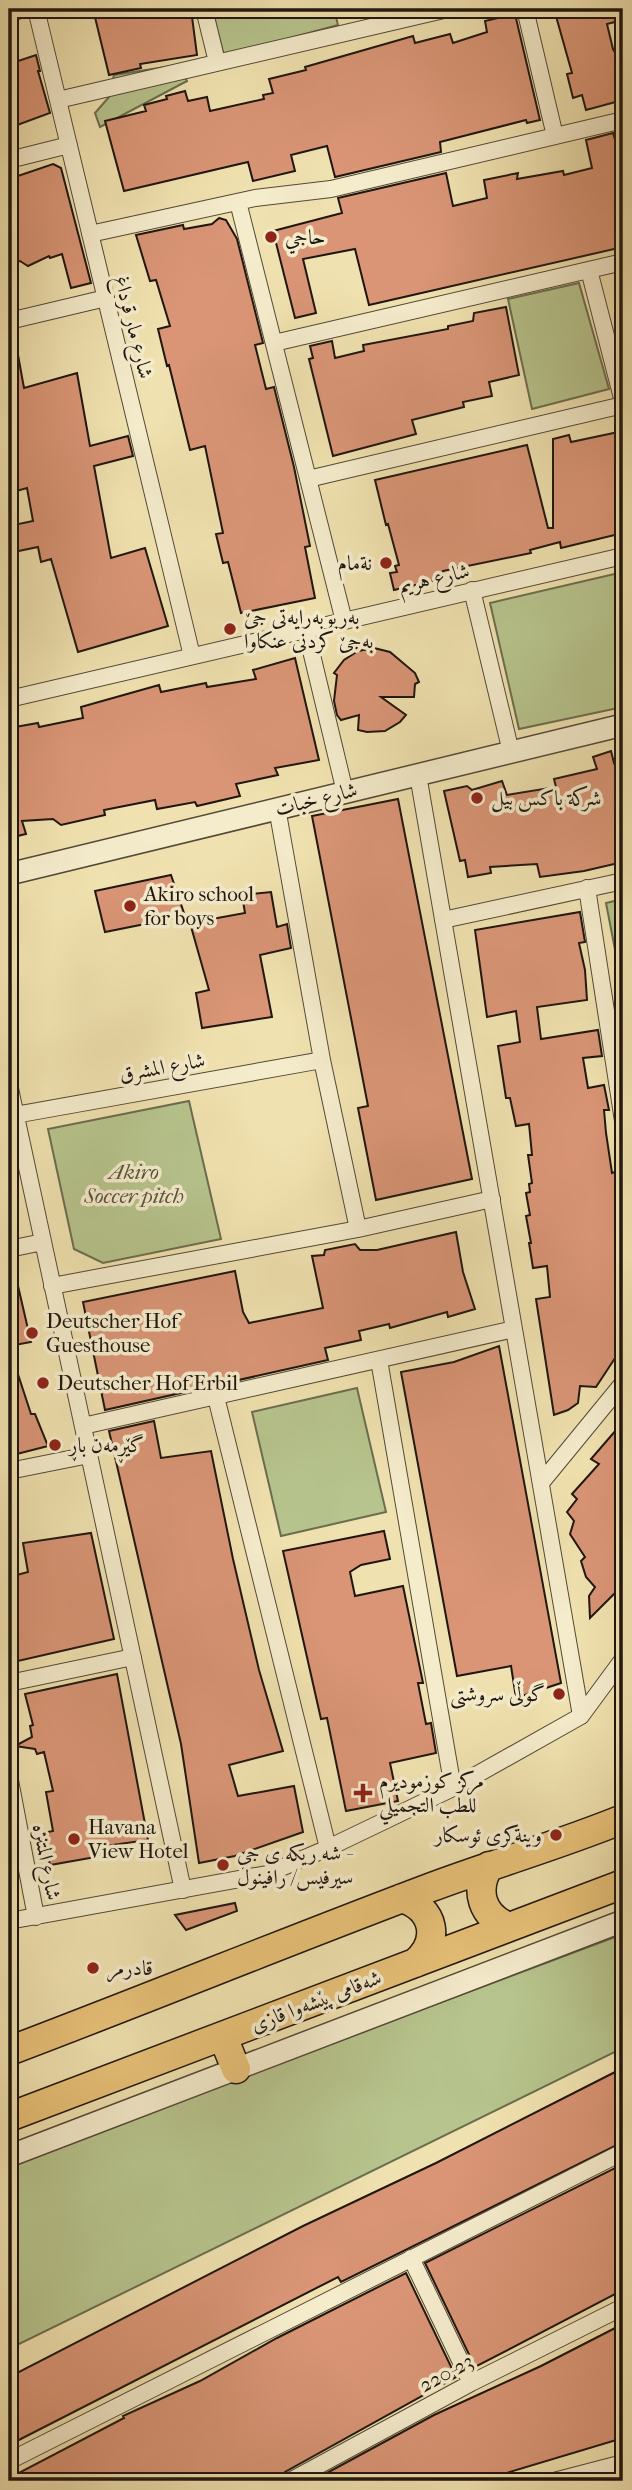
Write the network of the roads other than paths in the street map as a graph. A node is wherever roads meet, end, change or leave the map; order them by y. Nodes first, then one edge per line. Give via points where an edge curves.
1 (25, 9) edge
2 (36, 9) edge
3 (204, 9) edge
4 (448, 9) edge
5 (525, 9) edge
6 (9, 13) edge
7 (217, 62) junction
8 (58, 100) junction
9 (623, 120) edge
10 (555, 136) junction
11 (69, 145) junction
12 (9, 160) edge
13 (238, 202) junction
14 (90, 234) junction
15 (623, 262) edge
16 (589, 270) junction
17 (106, 298) junction
18 (9, 321) edge
19 (274, 343) junction
20 (623, 403) edge
21 (308, 479) junction
22 (623, 556) edge
23 (472, 590) junction
24 (344, 621) junction
25 (306, 630) junction
26 (192, 656) junction
27 (9, 699) edge
28 (623, 725) edge
29 (511, 752) junction
30 (418, 775) junction
31 (345, 792) junction
32 (277, 808) junction
33 (9, 874) edge
34 (623, 881) edge
35 (587, 888) junction
36 (443, 920) junction
37 (322, 1060) junction
38 (9, 1084) edge
39 (12, 1115) edge
40 (623, 1121) edge
41 (492, 1199) junction
42 (358, 1229) junction
43 (43, 1242) junction
44 (9, 1249) edge
45 (52, 1286) junction
46 (514, 1329) junction
47 (379, 1360) junction
48 (623, 1384) edge
49 (216, 1397) junction
50 (83, 1426) junction
51 (89, 1455) junction
52 (9, 1471) edge
53 (541, 1483) junction
54 (133, 1657) junction
55 (623, 1659) edge
56 (9, 1683) edge
57 (582, 1716) junction
58 (9, 1775) edge
59 (453, 1788) junction
60 (623, 1819) edge
61 (328, 1849) junction
62 (489, 1866) junction
63 (623, 1885) edge
64 (183, 1890) junction
65 (402, 1898) junction
66 (36, 1917) junction
67 (9, 1921) edge
68 (623, 1921) edge
69 (509, 1927) junction
70 (415, 1963) junction
71 (223, 2038) junction
72 (9, 2051) edge
73 (236, 2069) junction
74 (9, 2117) edge
75 (623, 2152) edge
76 (9, 2157) edge
77 (411, 2258) junction
78 (623, 2307) edge
79 (471, 2383) junction
80 (9, 2461) edge
81 (623, 2463) edge
82 (290, 2481) edge
83 (554, 2481) edge

1 - 6 street
2 - 8 street, شارع مار قرداغ
3 - 7 street
4 - 7 street
5 - 10 street
7 - 8 street
8 - 11 street, شارع مار قرداغ
9 - 10 street
10 - 13 street via 331,189
11 - 12 street
11 - 14 street, شارع مار قرداغ
13 - 14 street
13 - 19 street
14 - 17 street, شارع مار قرداغ
15 - 16 street
16 - 19 street
16 - 20 street
17 - 18 street
17 - 26 street, شارع مار قرداغ
19 - 21 street
20 - 21 street
21 - 24 street
22 - 23 street, شارع هريم
23 - 24 street, شارع هريم
23 - 29 street
24 - 25 street, شارع هريم
25 - 26 street, شارع هريم
25 - 31 street
26 - 27 street, شارع هريم
28 - 29 street, شارع خبات
29 - 30 street, شارع خبات
30 - 31 street, شارع خبات
30 - 36 street
31 - 32 street, شارع خبات
32 - 33 street, شارع خبات
32 - 37 street
34 - 35 street
35 - 36 street
35 - 40 street
36 - 41 street
37 - 39 street, شارع المشرق
37 - 42 street
38 - 39 street
39 - 43 street
41 - 42 street
41 - 46 street
42 - 45 street
43 - 44 street
43 - 45 street
45 - 50 street
46 - 47 street
46 - 53 street
47 - 49 street
47 - 59 street
48 - 53 street
49 - 50 street
49 - 61 street
50 - 51 street
51 - 52 street
51 - 54 street
53 - 57 street
54 - 56 street
54 - 64 street
55 - 57 street
57 - 59 street
58 - 66 street, شارع المتنزه
59 - 61 street
60 - 62 highway
61 - 64 street via 267,1874
62 - 65 highway
62 - 69 highway via 481,1884 483,1902 493,1918
63 - 69 highway, شەقامی پێشەوا قازی
64 - 66 street
65 - 70 highway via 419,1906 430,1922 428,1950
65 - 72 highway
66 - 67 street
68 - 73 street
69 - 70 highway, شەقامی پێشەوا قازی
70 - 71 highway, شەقامی پێشەوا قازی
71 - 73 highway
71 - 74 highway, شەقامی پێشەوا قازی
73 - 76 street
75 - 77 street
77 - 79 street
77 - 80 street
78 - 79 street, 220-23
79 - 82 street, 220-23
81 - 83 street

